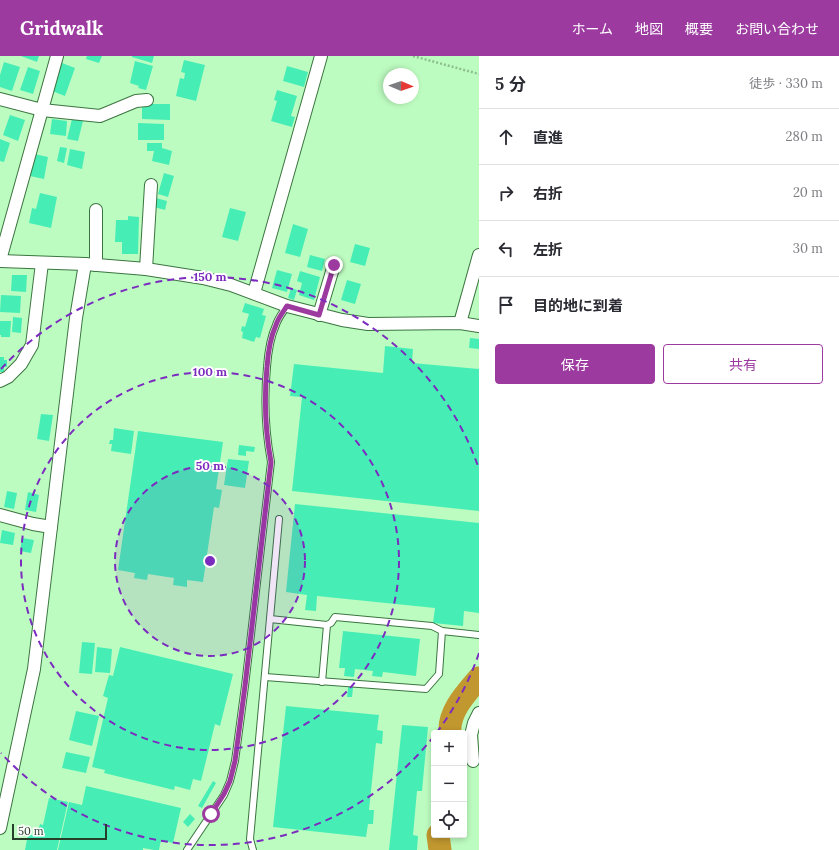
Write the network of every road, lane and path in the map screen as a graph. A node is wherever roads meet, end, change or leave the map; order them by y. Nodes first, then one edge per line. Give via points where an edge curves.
1 (57, 56) edge
2 (321, 56) edge
3 (413, 56) edge
4 (479, 74) edge
5 (0, 99) edge
6 (148, 100) dead end
7 (42, 110) junction
8 (151, 185) dead end
9 (96, 210) dead end
10 (479, 255) edge
11 (0, 261) edge
12 (42, 263) junction
13 (90, 265) junction
14 (334, 265) dead end
15 (146, 269) junction
16 (254, 293) junction
17 (287, 306) junction
18 (319, 315) junction
19 (460, 323) junction
20 (479, 326) edge
21 (0, 381) edge
22 (0, 515) edge
23 (279, 519) dead end
24 (51, 527) junction
25 (270, 619) junction
26 (327, 625) junction
27 (442, 631) junction
28 (479, 635) edge
29 (265, 677) junction
30 (322, 682) junction
31 (479, 713) edge
32 (474, 761) dead end
33 (0, 828) edge
34 (187, 850) edge
35 (253, 850) edge

1 - 7 street
2 - 16 street
3 - 4 path
5 - 7 street
6 - 7 street via 136,101 100,116
7 - 11 street
8 - 15 street
9 - 13 street
10 - 19 street
11 - 12 street
12 - 13 street
12 - 21 street via 32,345 21,364
13 - 15 street
13 - 24 street via 75,326
14 - 18 street
15 - 16 street via 217,281
16 - 17 street
17 - 18 street
17 - 34 lane via 276,324 268,348 265,415 271,462 235,761 224,794
18 - 19 street via 368,324
19 - 20 street
22 - 24 street
23 - 25 lane
24 - 33 street via 34,669
25 - 26 lane
25 - 29 lane
26 - 27 lane via 335,617 432,626
26 - 30 lane
27 - 28 lane
27 - 30 lane via 439,674 426,689
29 - 30 lane
29 - 35 lane via 250,839
31 - 32 street via 471,735

